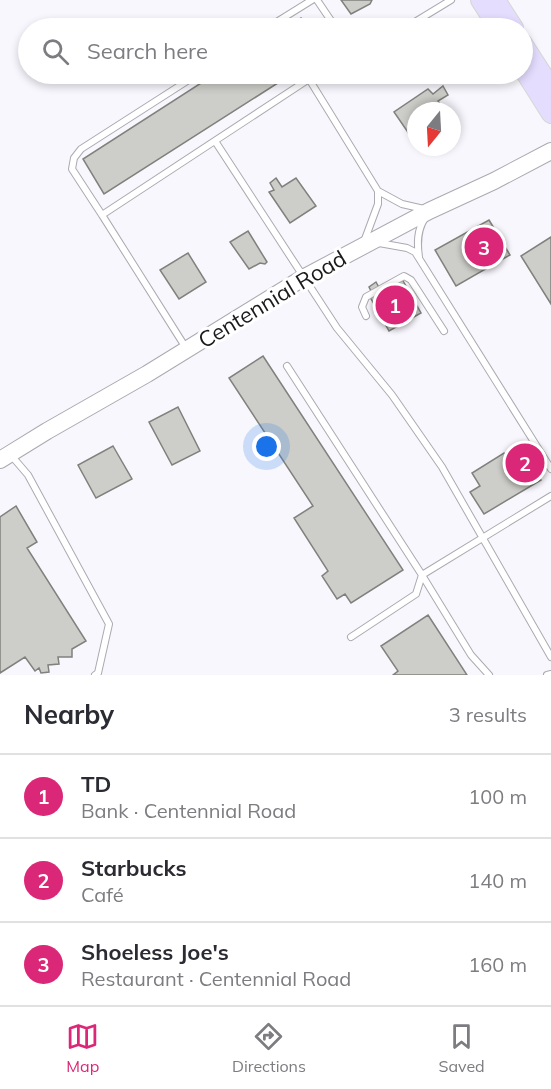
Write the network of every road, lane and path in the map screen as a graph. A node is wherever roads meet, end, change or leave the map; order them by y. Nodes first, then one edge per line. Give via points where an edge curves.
1 (312, 0) edge
2 (317, 0) edge
3 (451, 0) edge
4 (480, 0) edge
5 (496, 0) edge
6 (283, 18) edge
7 (329, 18) edge
8 (421, 18) edge
9 (492, 18) edge
10 (508, 18) edge
11 (533, 59) edge
12 (182, 84) edge
13 (301, 84) edge
14 (312, 84) edge
15 (532, 84) edge
16 (551, 87) edge
17 (551, 114) edge
18 (215, 141) junction
19 (551, 151) edge
20 (378, 191) junction
21 (429, 211) junction
22 (102, 215) junction
23 (366, 244) junction
24 (420, 260) junction
25 (303, 278) junction
26 (366, 316) dead end
27 (444, 331) dead end
28 (187, 350) junction
29 (287, 366) dead end
30 (5, 457) edge
31 (551, 469) edge
32 (551, 496) edge
33 (483, 538) junction
34 (422, 575) junction
35 (351, 637) dead end
36 (551, 657) edge
37 (551, 674) edge
38 (95, 675) edge
39 (489, 675) edge
40 (547, 675) edge

1 - 6 lane
2 - 7 lane
3 - 8 lane
4 - 9 main road
5 - 10 main road
11 - 16 main road
12 - 22 lane via 81,149 74,158 72,169
13 - 18 lane
14 - 20 lane
15 - 17 main road
18 - 22 lane
18 - 25 lane
19 - 21 street, Centennial Road
20 - 21 lane via 402,204
20 - 23 lane
21 - 23 street, Centennial Road
21 - 24 lane via 419,233
22 - 28 lane
23 - 24 lane via 387,243 407,248
23 - 25 street, Centennial Road
24 - 31 lane
25 - 28 street, Centennial Road
25 - 33 lane via 442,467
26 - 27 lane via 362,307 366,297 404,276 411,280
28 - 30 street, Centennial Road
29 - 34 lane
30 - 38 lane via 27,474 109,624
32 - 33 lane
33 - 34 lane
33 - 36 lane
34 - 35 lane via 416,594
34 - 39 lane via 471,655
37 - 40 lane

